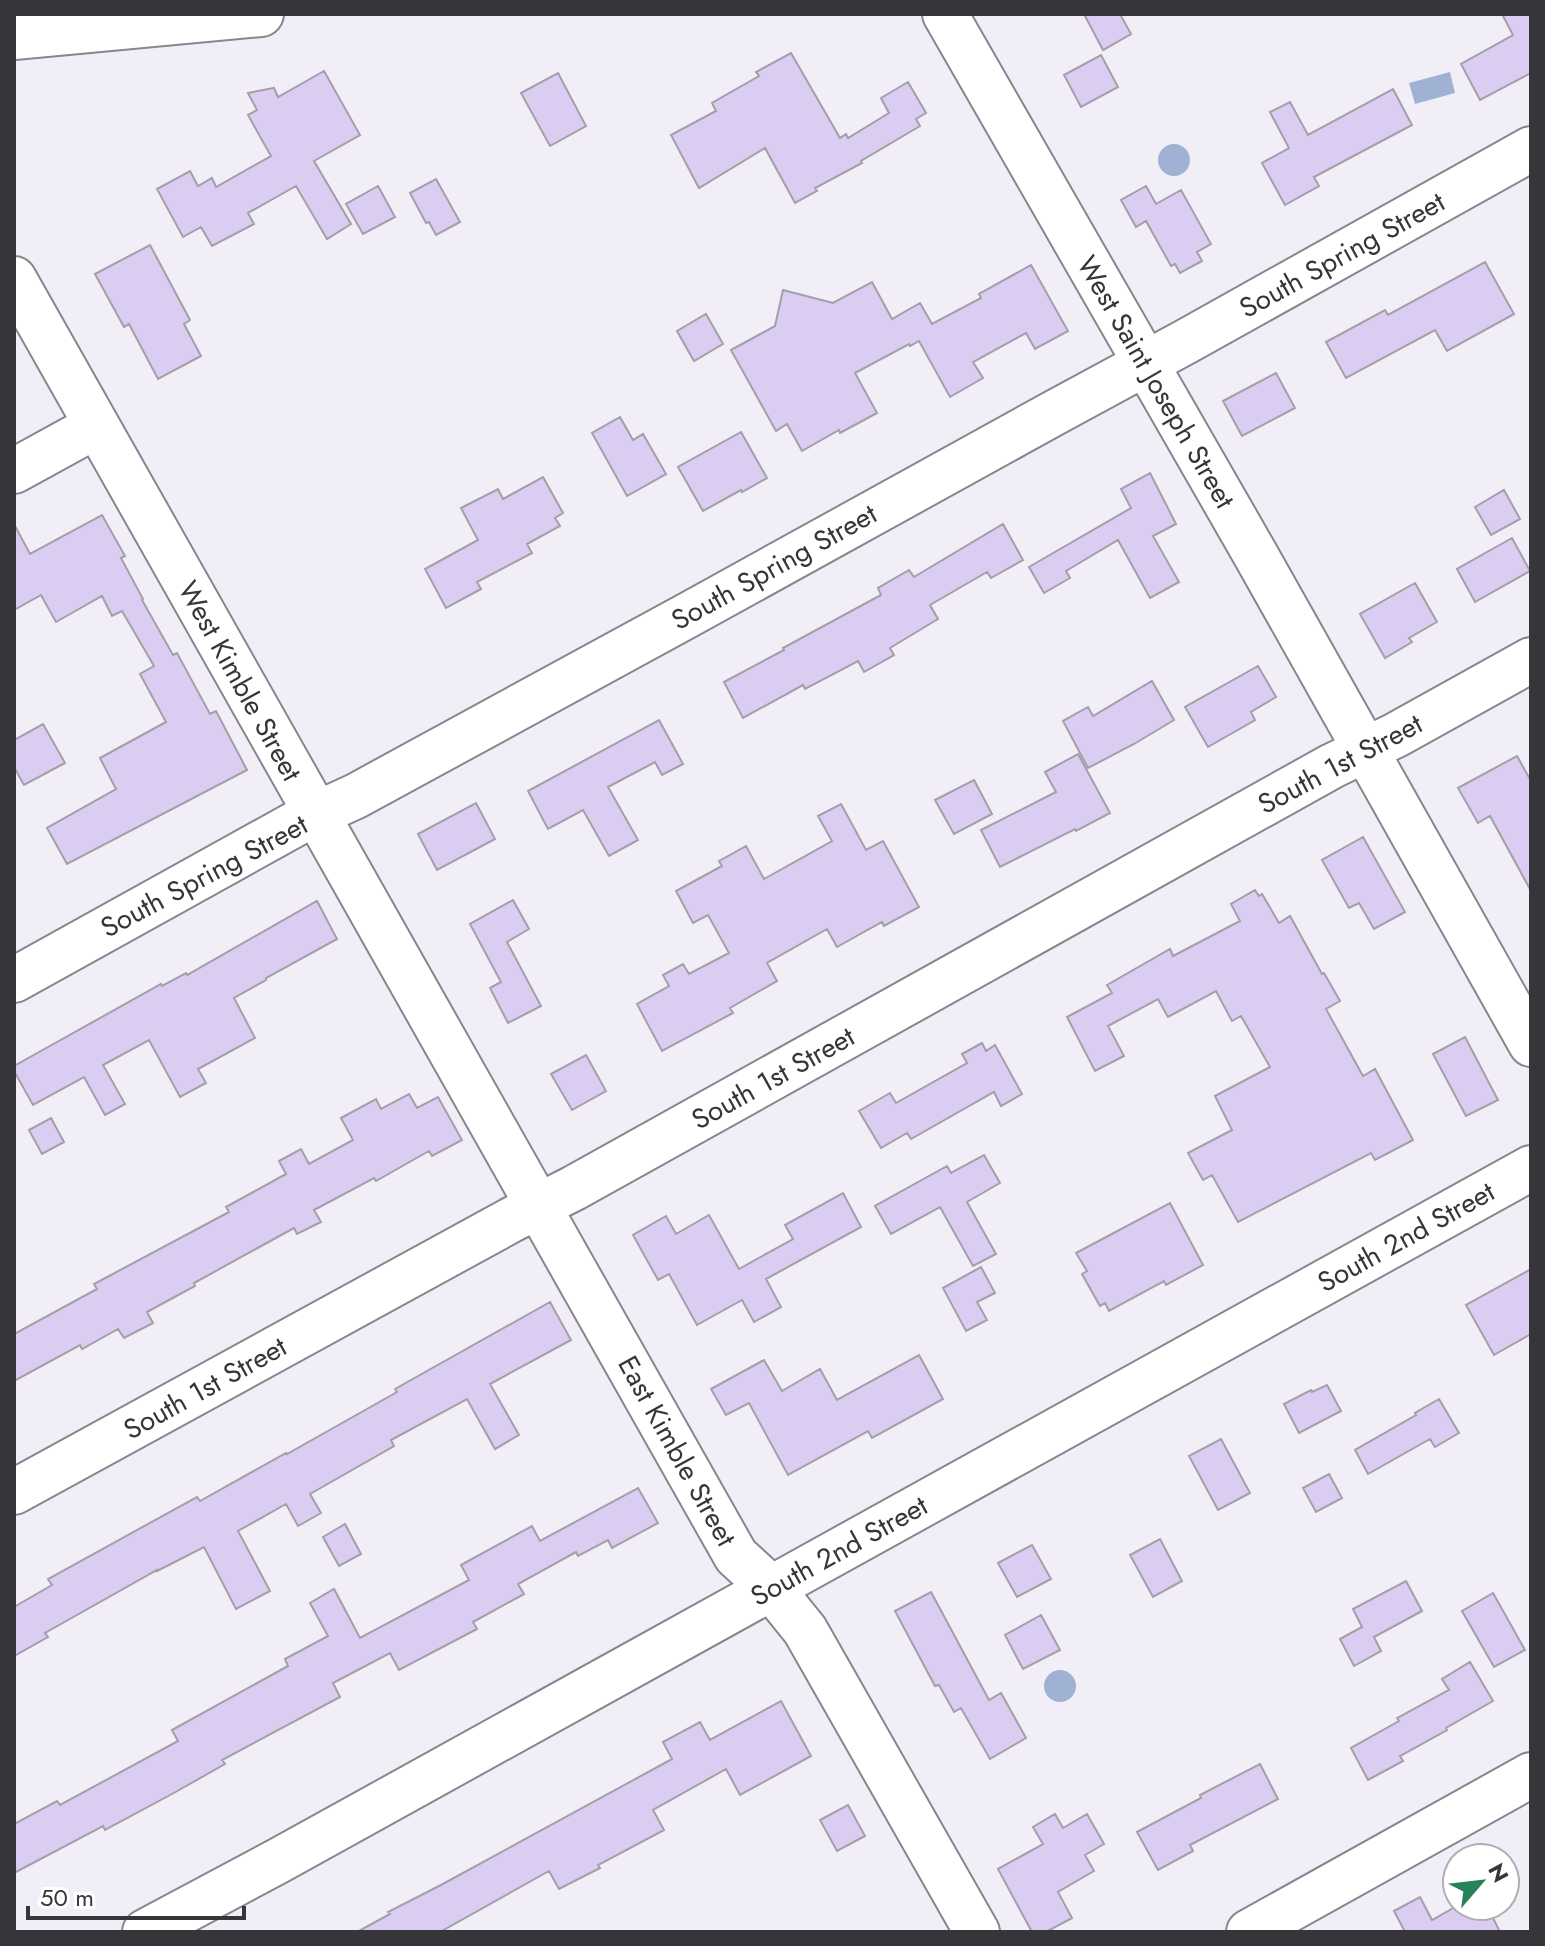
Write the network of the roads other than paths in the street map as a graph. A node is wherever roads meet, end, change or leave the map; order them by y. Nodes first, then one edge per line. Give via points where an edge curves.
1 (261, 14) edge
2 (945, 14) edge
3 (14, 37) edge
4 (1531, 149) edge
5 (14, 279) edge
6 (1146, 364) junction
7 (96, 426) junction
8 (14, 471) edge
9 (1531, 660) edge
10 (1366, 751) junction
11 (316, 815) junction
12 (14, 980) edge
13 (1531, 1044) edge
14 (1531, 1168) edge
15 (539, 1206) junction
16 (14, 1492) edge
17 (771, 1588) junction
18 (1531, 1775) edge
19 (145, 1932) edge
20 (977, 1932) edge
21 (1249, 1932) edge

1 - 3 street
2 - 6 street, West Saint Joseph Street
4 - 6 street, South Spring Street
5 - 7 street, West Kimble Street
6 - 10 street, West Saint Joseph Street
6 - 11 street, South Spring Street
7 - 8 street
7 - 11 street, West Kimble Street
9 - 10 street, South 1st Street
10 - 13 street, West Saint Joseph Street
10 - 15 street, South 1st Street
11 - 12 street, South Spring Street
11 - 15 street, West Kimble Street
14 - 17 street, South 2nd Street
15 - 16 street, South 1st Street
15 - 17 street, East Kimble Street via 736,1556
17 - 19 street, South 2nd Street
17 - 20 street, East Kimble Street via 805,1630
18 - 21 street

